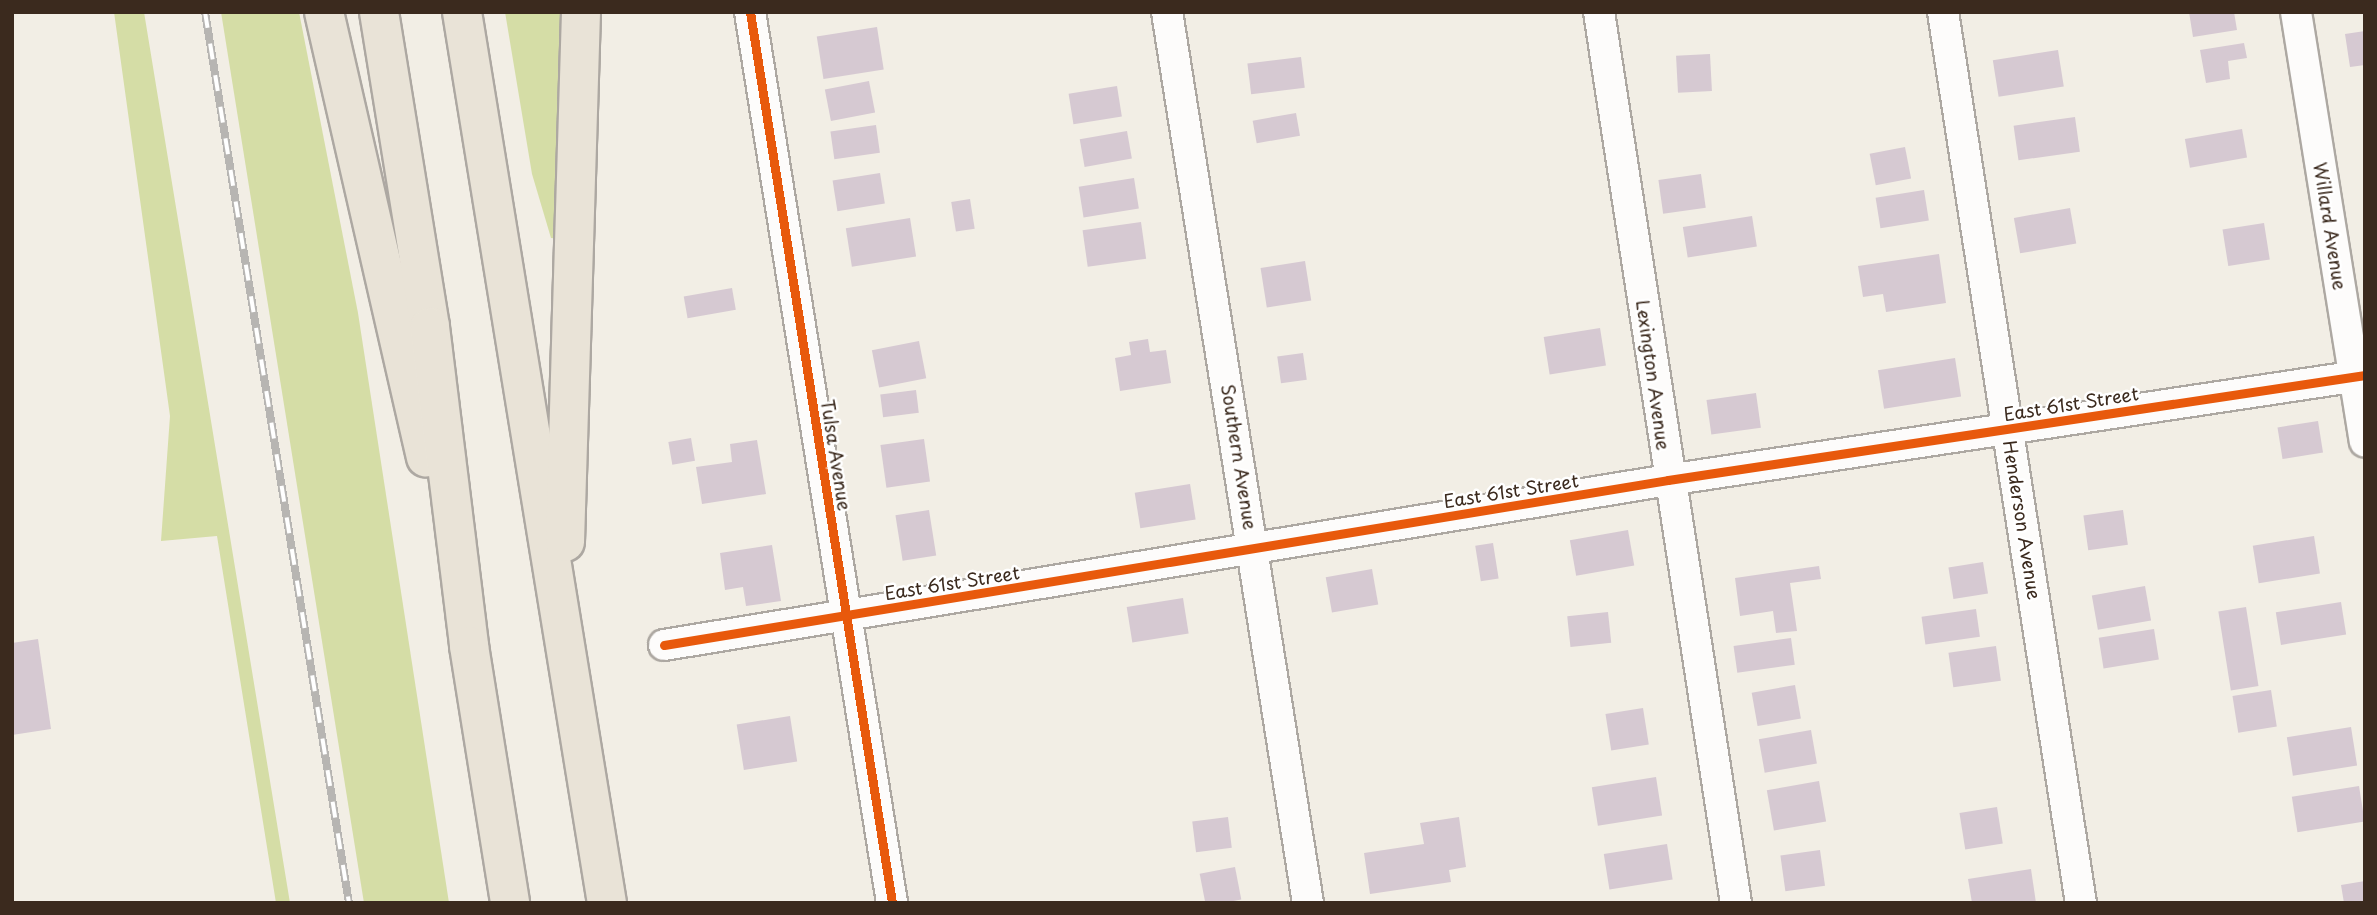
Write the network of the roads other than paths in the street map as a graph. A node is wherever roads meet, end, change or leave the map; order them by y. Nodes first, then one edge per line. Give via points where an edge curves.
1 (324, 12) edge
2 (379, 12) edge
3 (461, 12) edge
4 (581, 12) edge
5 (750, 12) edge
6 (1167, 12) edge
7 (1599, 12) edge
8 (1943, 12) edge
9 (2295, 12) edge
10 (2360, 375) edge
11 (2008, 429) junction
12 (2365, 440) edge
13 (1668, 480) junction
14 (1254, 549) junction
15 (846, 614) junction
16 (562, 632) junction
17 (664, 645) dead end
18 (469, 646) junction
19 (510, 903) edge
20 (607, 903) edge
21 (892, 903) edge
22 (1308, 903) edge
23 (1736, 903) edge
24 (2081, 903) edge

1 - 18 highway
2 - 18 highway via 441,404
3 - 16 highway
4 - 16 highway
5 - 15 street, Tulsa Avenue
6 - 14 street, Southern Avenue
7 - 13 street, Lexington Avenue
8 - 11 street, Henderson Avenue
9 - 10 street, Willard Avenue
10 - 11 street, East 61st Street
10 - 12 street, Willard Avenue
11 - 13 street, East 61st Street
11 - 24 street, Henderson Avenue
13 - 14 street, East 61st Street
13 - 23 street, Lexington Avenue
14 - 15 street, East 61st Street
14 - 22 street, Southern Avenue
15 - 17 street, East 61st Street
15 - 21 street, Tulsa Avenue
16 - 20 highway
18 - 19 highway

